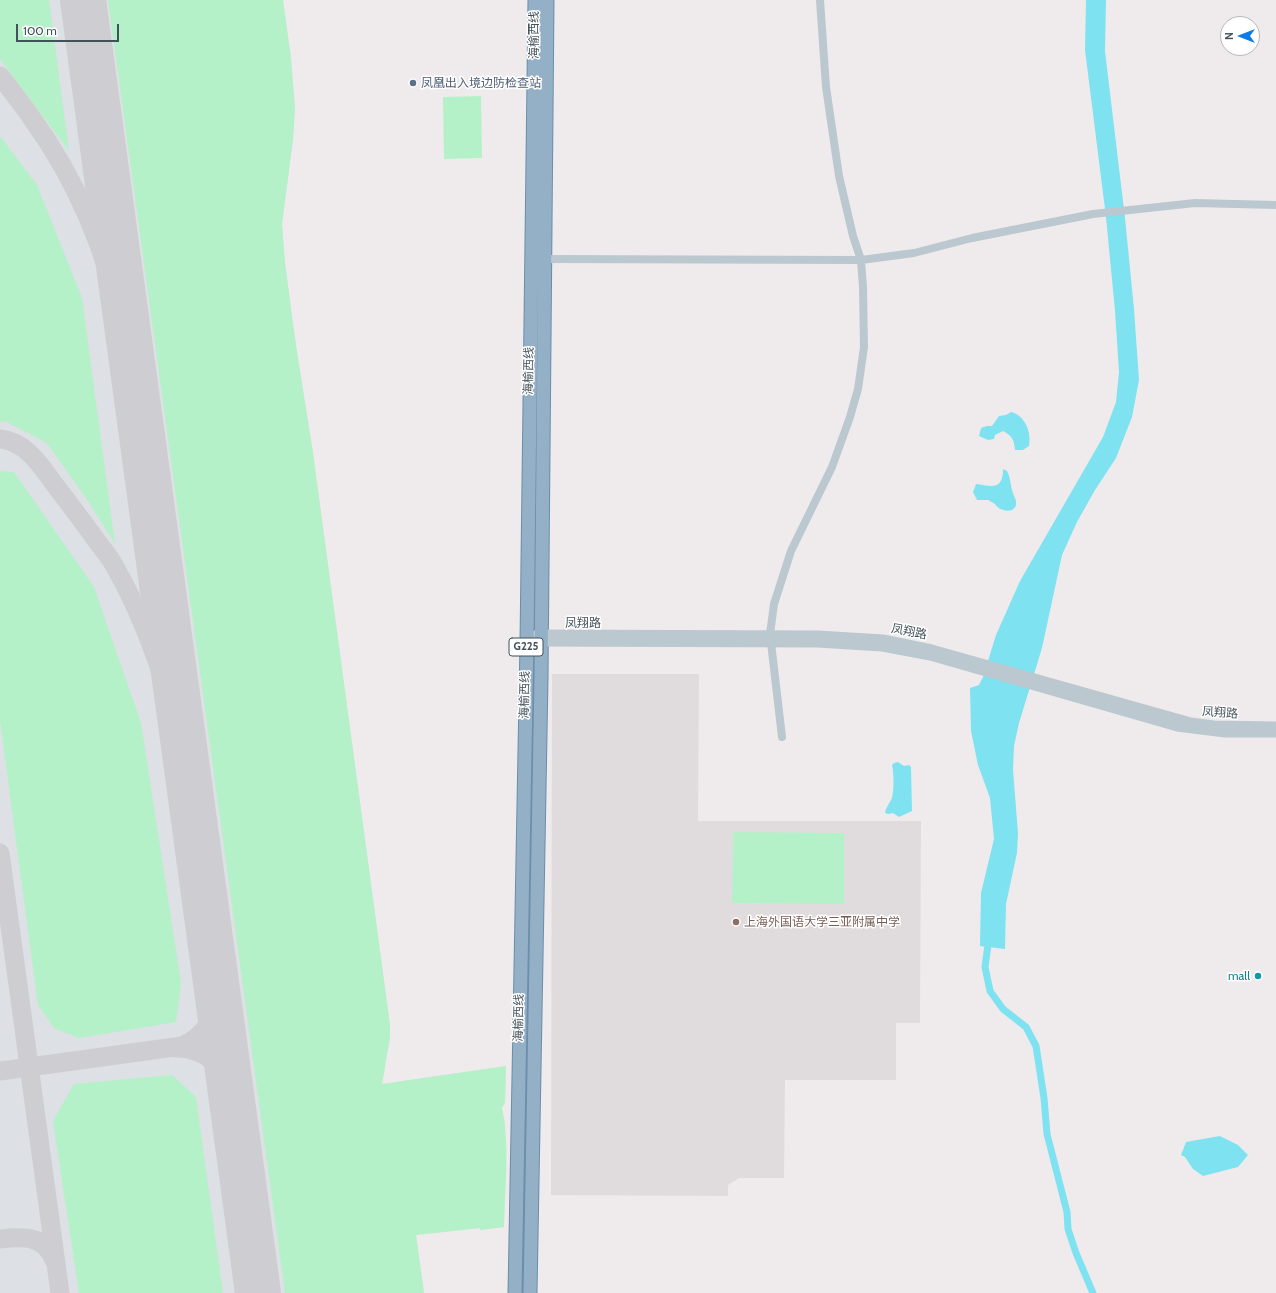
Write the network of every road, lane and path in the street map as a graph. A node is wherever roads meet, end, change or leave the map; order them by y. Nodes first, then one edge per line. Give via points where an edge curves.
1 (535, 0) edge
2 (547, 0) edge
3 (820, 0) edge
4 (1276, 205) edge
5 (544, 259) junction
6 (861, 260) junction
7 (527, 638) junction
8 (771, 638) junction
9 (541, 639) junction
10 (1035, 682) junction
11 (1276, 726) edge
12 (1276, 733) edge
13 (782, 737) dead end
14 (515, 1293) edge
15 (530, 1293) edge

1 - 7 highway, 海榆西线 / G225
2 - 5 highway, 海榆西线 / G225
3 - 6 street via 826,87 840,176
4 - 6 street via 1195,203 1093,214 972,238 914,253
5 - 6 street
5 - 9 highway, 海榆西线 / G225
6 - 8 street via 864,347 858,389 832,467 791,551 774,604
7 - 9 street, 凤翔路
7 - 14 highway, 海榆西线 / G225
8 - 9 street, 凤翔路
8 - 10 street, 凤翔路 via 882,647 983,667
8 - 13 street
9 - 15 highway, 海榆西线 / G225
10 - 11 street, 凤翔路 via 1191,722 1214,726
10 - 12 street, 凤翔路 via 1178,727 1225,733

